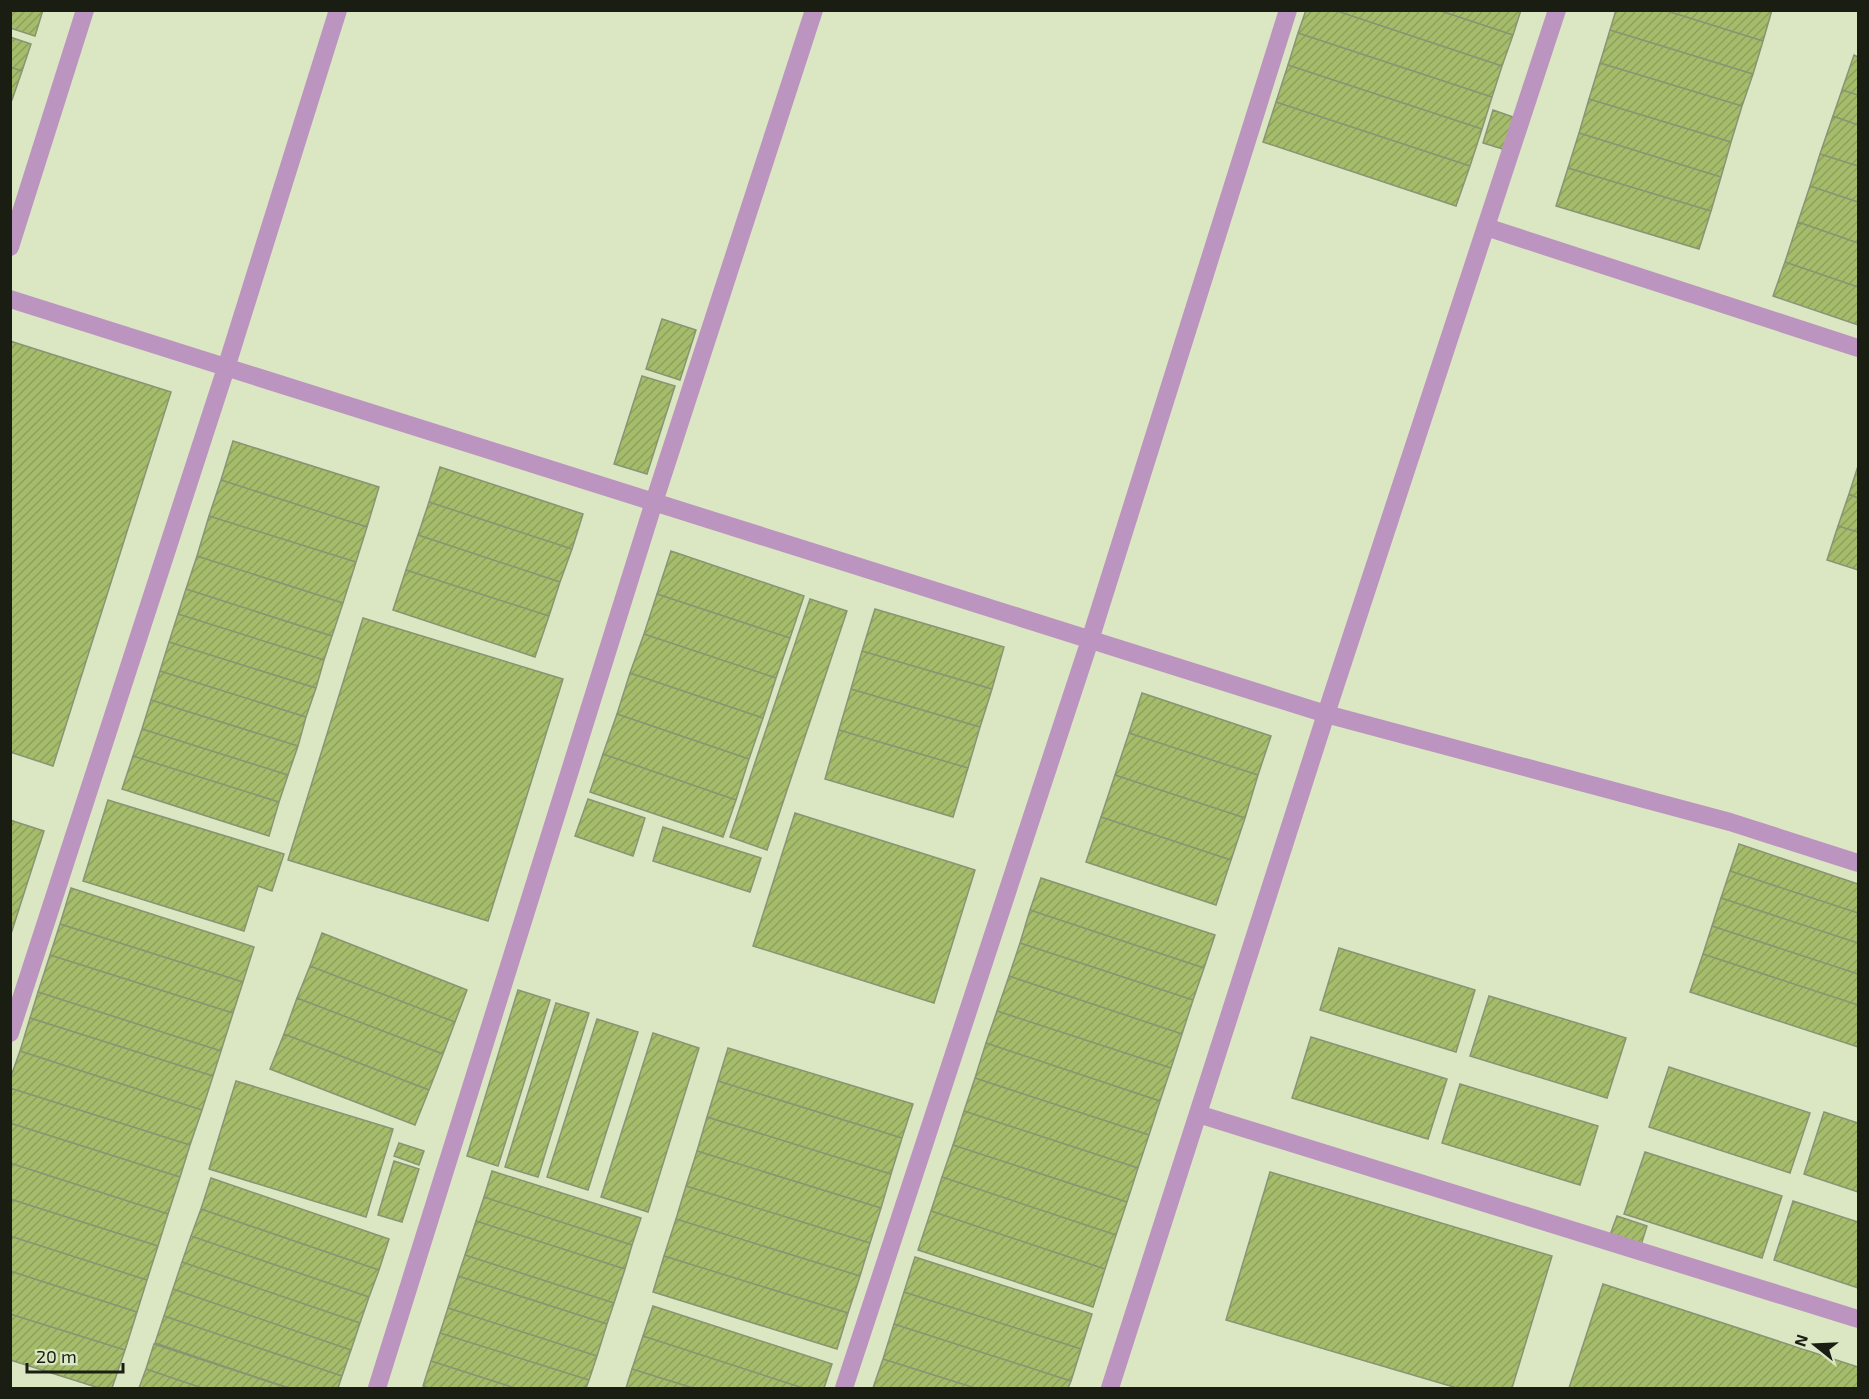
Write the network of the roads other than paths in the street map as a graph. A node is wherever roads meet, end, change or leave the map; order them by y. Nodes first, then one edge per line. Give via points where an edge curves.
1 (85, 10) edge
2 (338, 10) edge
3 (814, 10) edge
4 (1288, 10) edge
5 (1557, 10) edge
6 (1486, 227) junction
7 (10, 247) edge
8 (10, 299) edge
9 (1858, 348) edge
10 (226, 368) junction
11 (654, 502) junction
12 (1090, 640) junction
13 (1326, 714) junction
14 (1858, 863) edge
15 (10, 1033) edge
16 (1198, 1114) junction
17 (1858, 1319) edge
18 (377, 1389) edge
19 (844, 1389) edge
20 (1110, 1389) edge

1 - 7 lane
2 - 10 lane
3 - 11 lane
4 - 12 lane
5 - 6 lane
6 - 9 lane
6 - 13 lane
8 - 10 lane
10 - 11 lane
10 - 15 lane
11 - 12 lane
11 - 18 lane
12 - 13 lane
12 - 19 lane
13 - 14 lane via 1730,822
13 - 16 lane
16 - 17 lane
16 - 20 lane

